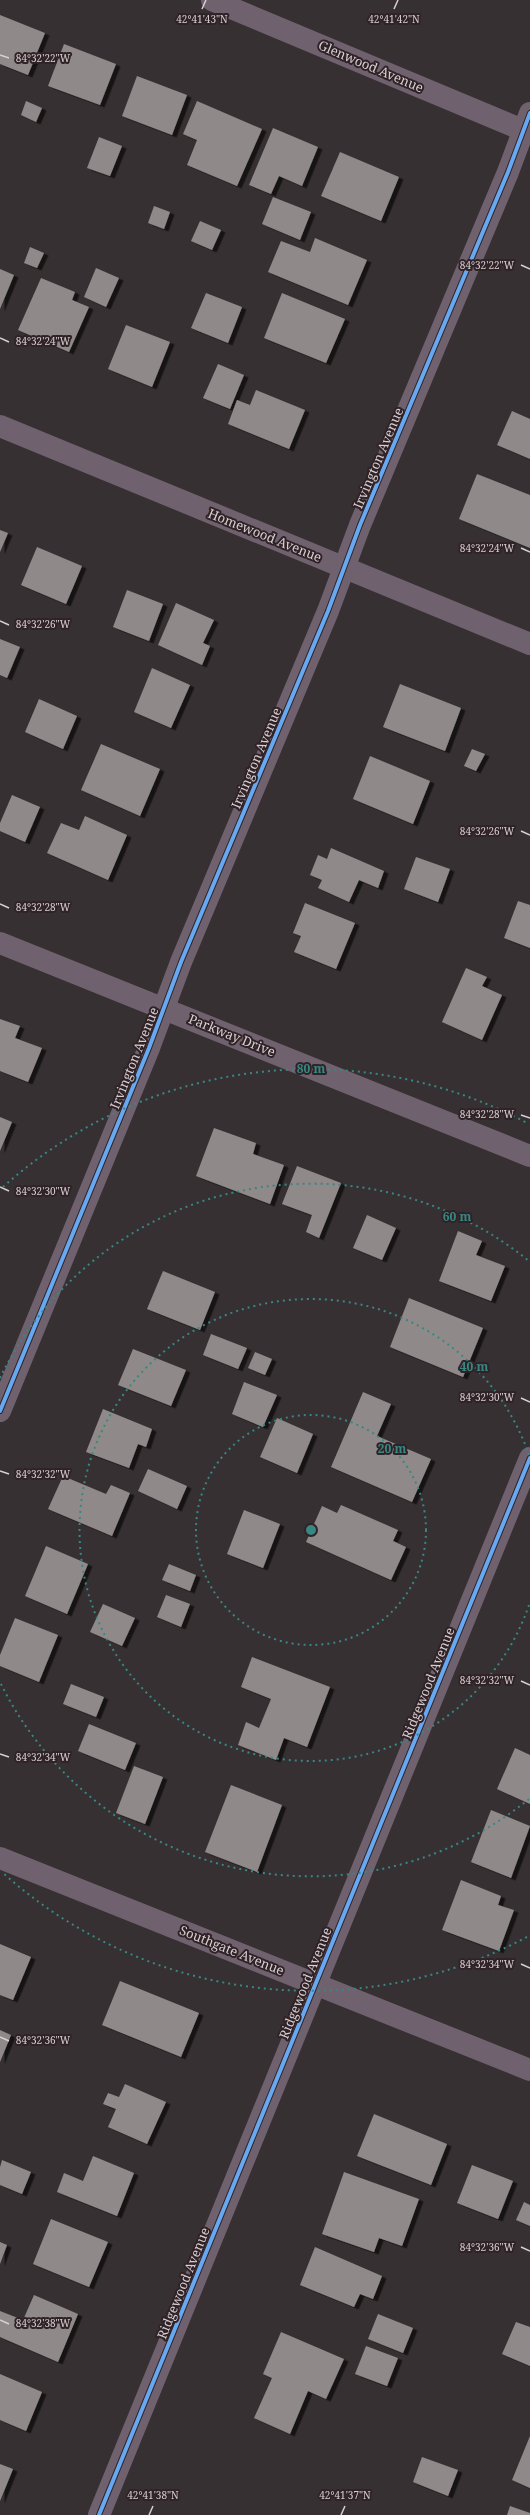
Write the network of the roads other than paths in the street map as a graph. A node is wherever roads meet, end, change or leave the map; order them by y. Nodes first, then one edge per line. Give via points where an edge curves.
1 (212, 0) edge
2 (528, 126) edge
3 (0, 426) edge
4 (345, 568) junction
5 (530, 644) edge
6 (0, 943) edge
7 (164, 1008) junction
8 (530, 1156) edge
9 (0, 1411) edge
10 (530, 1458) edge
11 (0, 1858) edge
12 (316, 1982) junction
13 (530, 2070) edge
14 (99, 2515) edge

1 - 2 street, Glenwood Avenue
2 - 4 street, Irvington Avenue via 360,525
3 - 4 street, Homewood Avenue
4 - 5 street, Homewood Avenue
4 - 7 street, Irvington Avenue
6 - 7 street, Parkway Drive
7 - 8 street, Parkway Drive
7 - 9 street, Irvington Avenue
10 - 12 street, Ridgewood Avenue
11 - 12 street, Southgate Avenue
12 - 13 street, Southgate Avenue
12 - 14 street, Ridgewood Avenue

